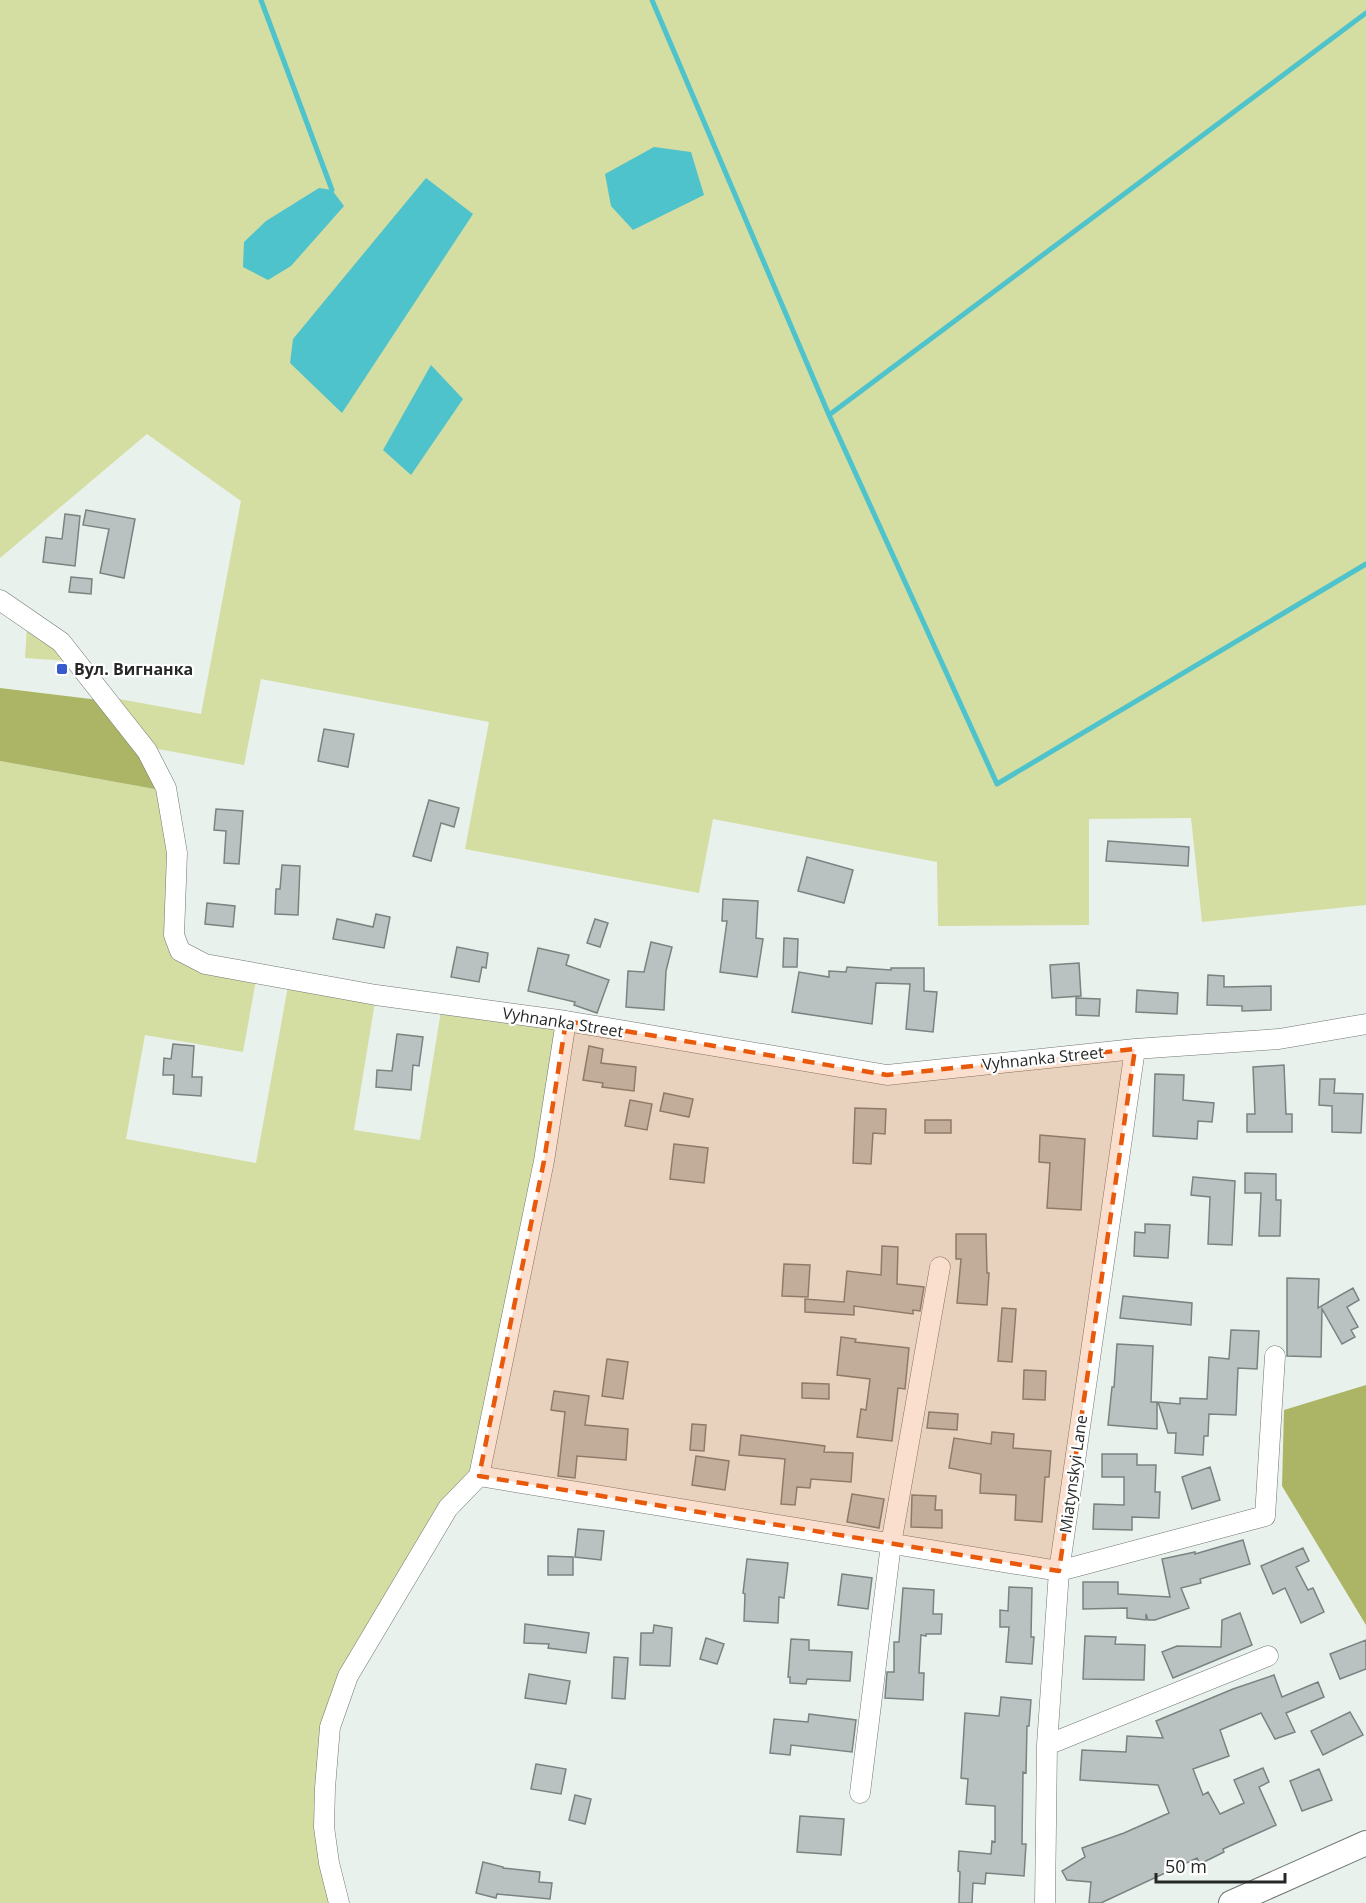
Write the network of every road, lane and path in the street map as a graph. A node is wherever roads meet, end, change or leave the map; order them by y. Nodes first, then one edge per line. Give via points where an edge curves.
1 (0, 600) edge
2 (566, 1021) junction
3 (1366, 1024) edge
4 (1135, 1048) junction
5 (940, 1267) dead end
6 (1275, 1356) dead end
7 (479, 1476) junction
8 (891, 1544) junction
9 (1059, 1571) junction
10 (1268, 1656) dead end
11 (1047, 1746) junction
12 (860, 1793) dead end
13 (1366, 1843) edge
14 (339, 1903) edge
15 (1045, 1903) edge
16 (1231, 1903) edge

1 - 2 street, Vyhnanka Street via 61,642 147,751 166,788 177,853 174,935 180,951 205,964 376,995
2 - 4 street, Vyhnanka Street via 887,1075
2 - 7 street via 544,1161
3 - 4 street, Vyhnanka Street via 1279,1038
4 - 9 street, Miatynskyi Lane
5 - 8 street
6 - 9 street via 1264,1516
7 - 8 street
7 - 14 street via 448,1508 348,1676 330,1727 324,1827
8 - 9 street
8 - 12 street
9 - 11 street, Miatynskyi Lane
10 - 11 street
11 - 15 street, Miatynskyi Lane
13 - 16 street

